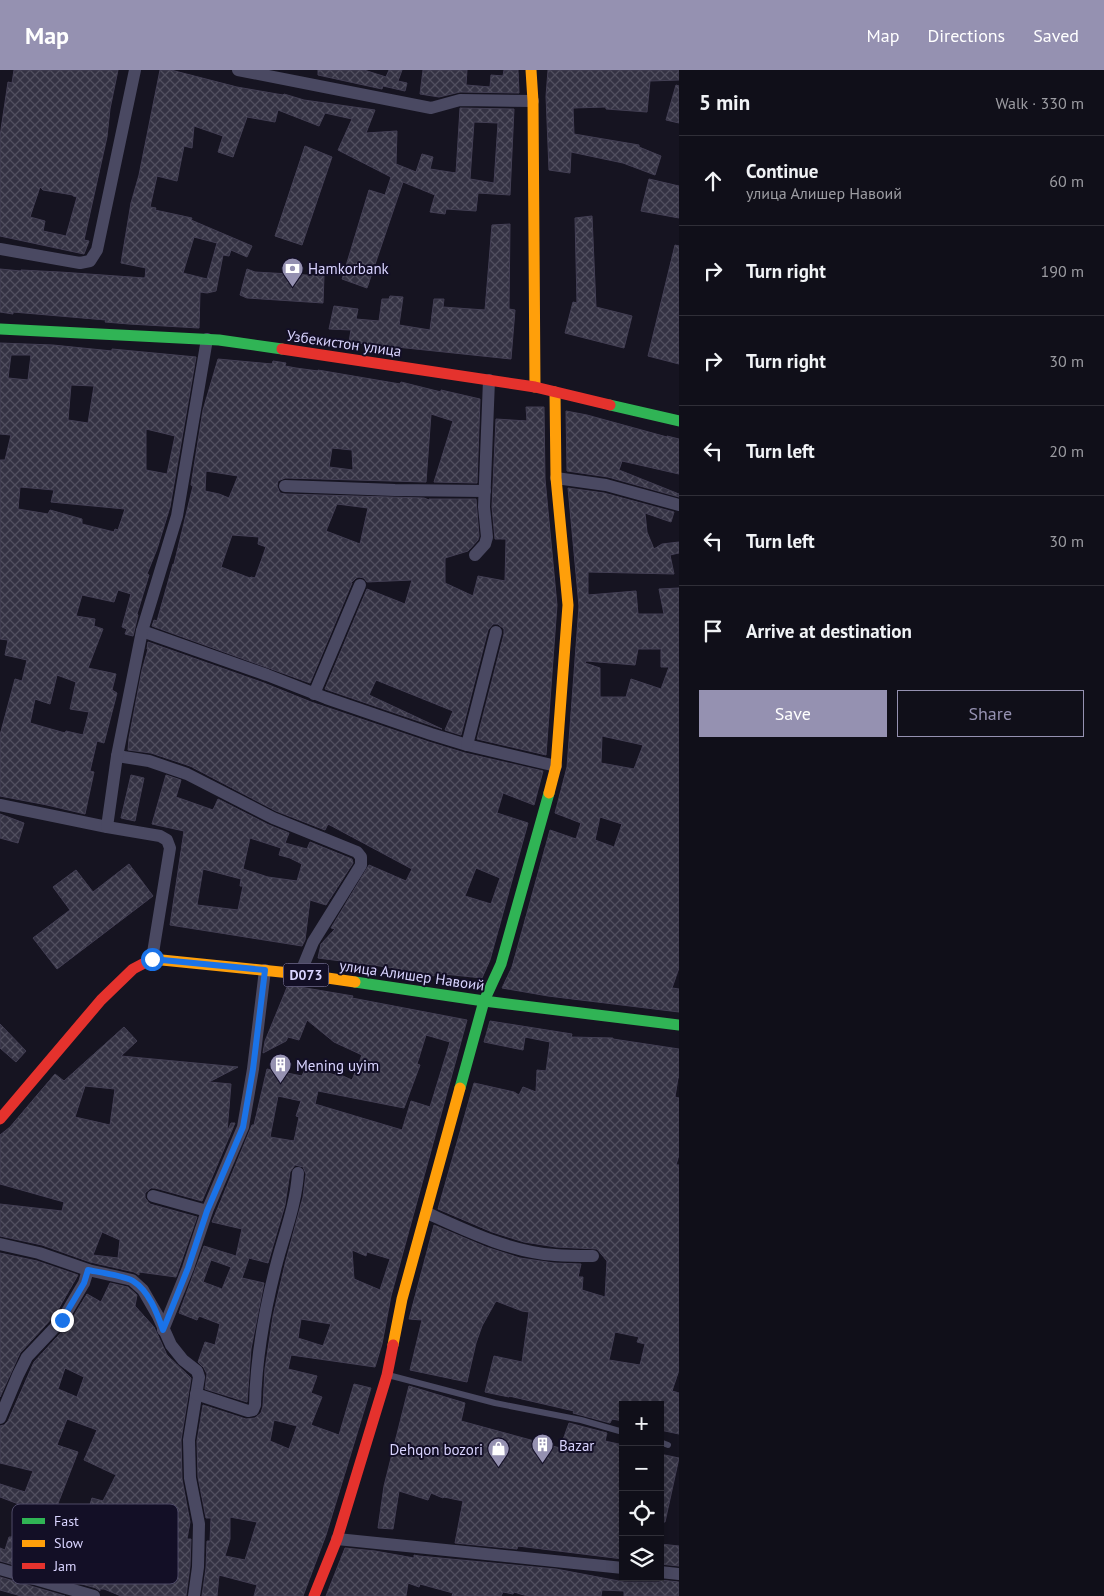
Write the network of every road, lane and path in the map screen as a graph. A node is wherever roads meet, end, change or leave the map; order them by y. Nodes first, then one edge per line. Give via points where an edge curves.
1 (135, 70) edge
2 (238, 70) edge
3 (531, 70) edge
4 (276, 74) edge
5 (533, 101) junction
6 (0, 249) edge
7 (0, 329) edge
8 (207, 339) junction
9 (489, 380) junction
10 (535, 387) junction
11 (555, 392) junction
12 (679, 421) edge
13 (556, 478) junction
14 (285, 486) dead end
15 (485, 491) junction
16 (679, 505) edge
17 (475, 555) dead end
18 (360, 586) dead end
19 (142, 631) junction
20 (496, 632) dead end
21 (314, 694) junction
22 (468, 745) junction
23 (117, 756) junction
24 (556, 766) junction
25 (0, 805) edge
26 (108, 827) junction
27 (152, 959) junction
28 (265, 970) junction
29 (300, 974) junction
30 (484, 1001) junction
31 (679, 1025) edge
32 (0, 1118) edge
33 (298, 1173) dead end
34 (153, 1196) dead end
35 (207, 1211) junction
36 (427, 1213) junction
37 (0, 1244) edge
38 (593, 1256) dead end
39 (88, 1270) junction
40 (163, 1330) junction
41 (387, 1375) junction
42 (196, 1394) junction
43 (0, 1418) edge
44 (619, 1431) edge
45 (664, 1444) edge
46 (668, 1445) dead end
47 (337, 1539) junction
48 (619, 1568) edge
49 (0, 1569) edge
50 (664, 1572) edge
51 (12, 1574) edge
52 (679, 1574) edge
53 (37, 1584) edge
54 (54, 1591) edge
55 (94, 1596) edge
56 (194, 1596) edge
57 (314, 1596) edge

1 - 6 street via 97,250 90,260 80,263
2 - 4 street
3 - 5 street
4 - 5 street via 431,108 460,100
5 - 10 street
7 - 8 street, Узбекистон улица
8 - 9 street, Узбекистон улица
8 - 19 street via 177,516
9 - 10 street, Узбекистон улица
9 - 15 street
10 - 11 street, Узбекистон улица
11 - 12 street, Узбекистон улица
11 - 13 street
13 - 16 street via 606,486
13 - 24 street via 568,605
14 - 15 street
15 - 17 street via 487,537
18 - 21 street
19 - 21 street
19 - 23 street
20 - 22 street
21 - 22 street
22 - 24 street
23 - 26 street
23 - 29 street via 149,761 187,774 273,818 357,852 362,857 313,942
24 - 30 street via 501,964
25 - 26 street
26 - 27 street via 160,836 167,840 170,848
27 - 28 street, улица Алишер Навоий / D073
27 - 32 street via 133,969 101,1000
28 - 29 street, улица Алишер Навоий / D073
28 - 35 street via 243,1127
29 - 30 street, улица Алишер Навоий / D073
30 - 31 street, улица Алишер Навоий / D073
30 - 36 street
33 - 42 street via 297,1194 265,1313 253,1410
34 - 35 street
35 - 40 street
36 - 38 street via 486,1239 524,1250
36 - 41 street via 402,1299
37 - 39 street via 40,1253
39 - 40 street via 132,1280 143,1290
39 - 43 street via 62,1320 28,1357
40 - 42 street via 183,1360 196,1371 199,1377
41 - 44 lane
41 - 47 street
42 - 56 street via 189,1440 190,1478 199,1524
45 - 46 lane
47 - 48 street
47 - 57 street
49 - 51 street
50 - 52 street
53 - 54 street
54 - 55 street

